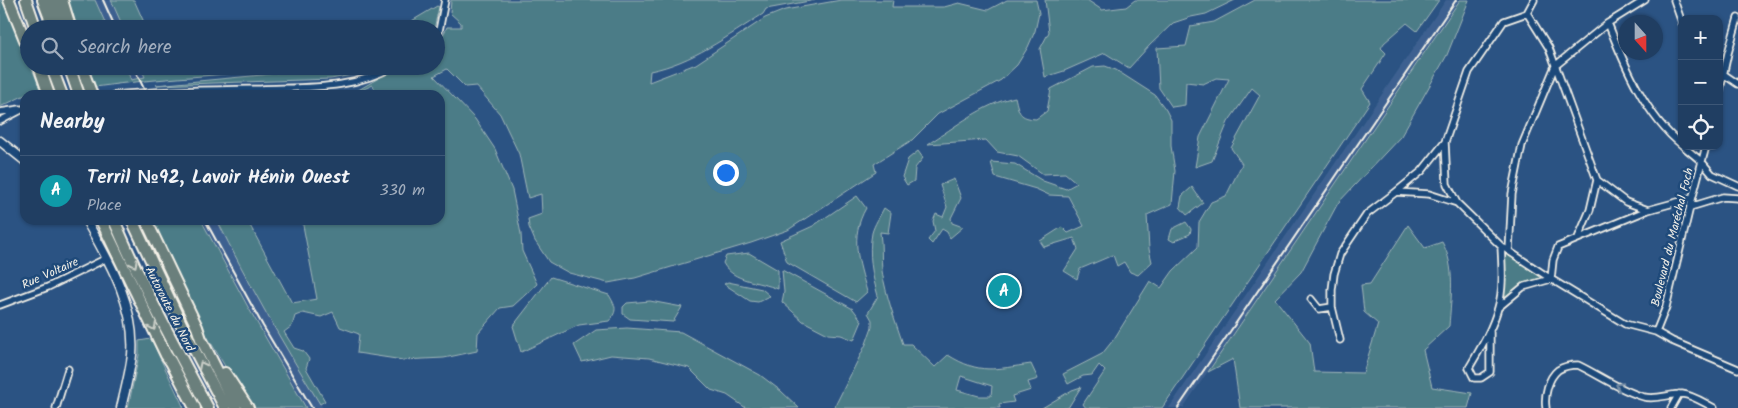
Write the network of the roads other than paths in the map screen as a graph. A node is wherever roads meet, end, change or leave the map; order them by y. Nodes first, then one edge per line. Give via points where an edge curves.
1 (9, 0) edge
2 (16, 0) edge
3 (26, 0) edge
4 (43, 0) edge
5 (53, 0) edge
6 (62, 0) edge
7 (445, 0) edge
8 (1534, 0) edge
9 (1645, 0) edge
10 (1674, 0) edge
11 (1527, 13) junction
12 (1679, 15) edge
13 (1738, 18) edge
14 (23, 20) edge
15 (33, 20) edge
16 (51, 20) edge
17 (61, 20) edge
18 (68, 20) edge
19 (441, 20) edge
20 (1608, 23) junction
21 (20, 28) edge
22 (1556, 66) junction
23 (1723, 70) edge
24 (1723, 74) edge
25 (40, 75) edge
26 (42, 75) edge
27 (54, 75) edge
28 (72, 75) edge
29 (85, 75) edge
30 (376, 75) edge
31 (45, 84) junction
32 (1738, 84) edge
33 (47, 90) edge
34 (60, 90) edge
35 (77, 90) edge
36 (90, 90) edge
37 (214, 90) edge
38 (20, 109) edge
39 (20, 111) edge
40 (0, 112) edge
41 (0, 121) edge
42 (1, 140) edge
43 (1445, 142) junction
44 (1678, 143) edge
45 (1687, 150) edge
46 (1705, 150) edge
47 (20, 157) edge
48 (1701, 161) junction
49 (1597, 180) junction
50 (1738, 186) edge
51 (1396, 192) junction
52 (1692, 198) junction
53 (1738, 198) edge
54 (1457, 203) junction
55 (1690, 207) junction
56 (1648, 210) junction
57 (89, 225) edge
58 (103, 225) edge
59 (116, 225) edge
60 (134, 225) edge
61 (148, 225) edge
62 (1578, 238) junction
63 (1501, 246) junction
64 (1509, 251) junction
65 (107, 258) junction
66 (1551, 279) junction
67 (1312, 300) dead end
68 (0, 305) edge
69 (1332, 307) junction
70 (1499, 307) junction
71 (197, 327) junction
72 (1490, 332) junction
73 (1656, 332) junction
74 (1340, 340) dead end
75 (166, 355) junction
76 (68, 369) dead end
77 (1738, 370) edge
78 (1679, 394) junction
79 (56, 408) edge
80 (121, 408) edge
81 (189, 408) edge
82 (195, 408) edge
83 (208, 408) edge
84 (225, 408) edge
85 (236, 408) edge
86 (248, 408) edge
87 (1546, 408) edge
88 (1671, 408) edge
89 (1714, 408) edge

1 - 21 highway
2 - 14 highway
3 - 15 highway
4 - 16 highway
5 - 17 highway
6 - 18 highway
7 - 19 street
8 - 11 street
9 - 20 street
10 - 12 street
11 - 22 street
11 - 43 street via 1504,22 1470,72
13 - 23 street
20 - 22 street
20 - 44 street via 1623,61 1646,104
22 - 49 street
22 - 64 street via 1522,145 1512,194
24 - 32 street
25 - 31 highway
26 - 31 highway
27 - 34 highway
28 - 35 highway
29 - 36 highway
30 - 37 street via 359,82 330,86
31 - 33 highway
38 - 40 street
39 - 41 street
42 - 47 main road
43 - 51 street via 1422,171
43 - 54 street via 1447,184
45 - 48 street
46 - 48 street, Boulevard du Maréchal Foch
48 - 50 street via 1712,174
48 - 52 street, Boulevard du Maréchal Foch
49 - 56 street via 1626,202
49 - 62 street via 1590,210
51 - 54 street via 1429,194
51 - 69 street via 1367,214 1340,254 1333,282
52 - 55 street, Boulevard du Maréchal Foch
52 - 56 street
53 - 55 street via 1723,197
54 - 63 street
55 - 73 street, Boulevard du Maréchal Foch via 1666,306
56 - 62 street
57 - 65 main road
58 -> 75 highway
59 -> 83 highway, Autoroute du Nord
84 -> 60 highway, Autoroute du Nord
61 - 71 highway
62 - 66 street via 1558,247
63 - 64 street
63 - 70 street via 1503,277
64 - 66 street
65 - 68 street, Rue Voltaire via 48,287
65 - 80 main road via 127,310 132,336 132,355
66 - 70 street via 1523,287
66 - 73 street via 1625,324
67 - 69 street via 1319,309
69 - 74 street
70 - 72 street
71 - 85 highway
71 - 86 highway
72 - 72 street via 1469,368 1474,378 1490,372
73 - 77 street
75 - 81 highway
75 - 82 highway
76 - 79 street
78 -> 87 street via 1654,398 1634,394 1578,365 1568,366 1558,370 1548,385 1544,398
78 - 88 street
78 - 89 street

